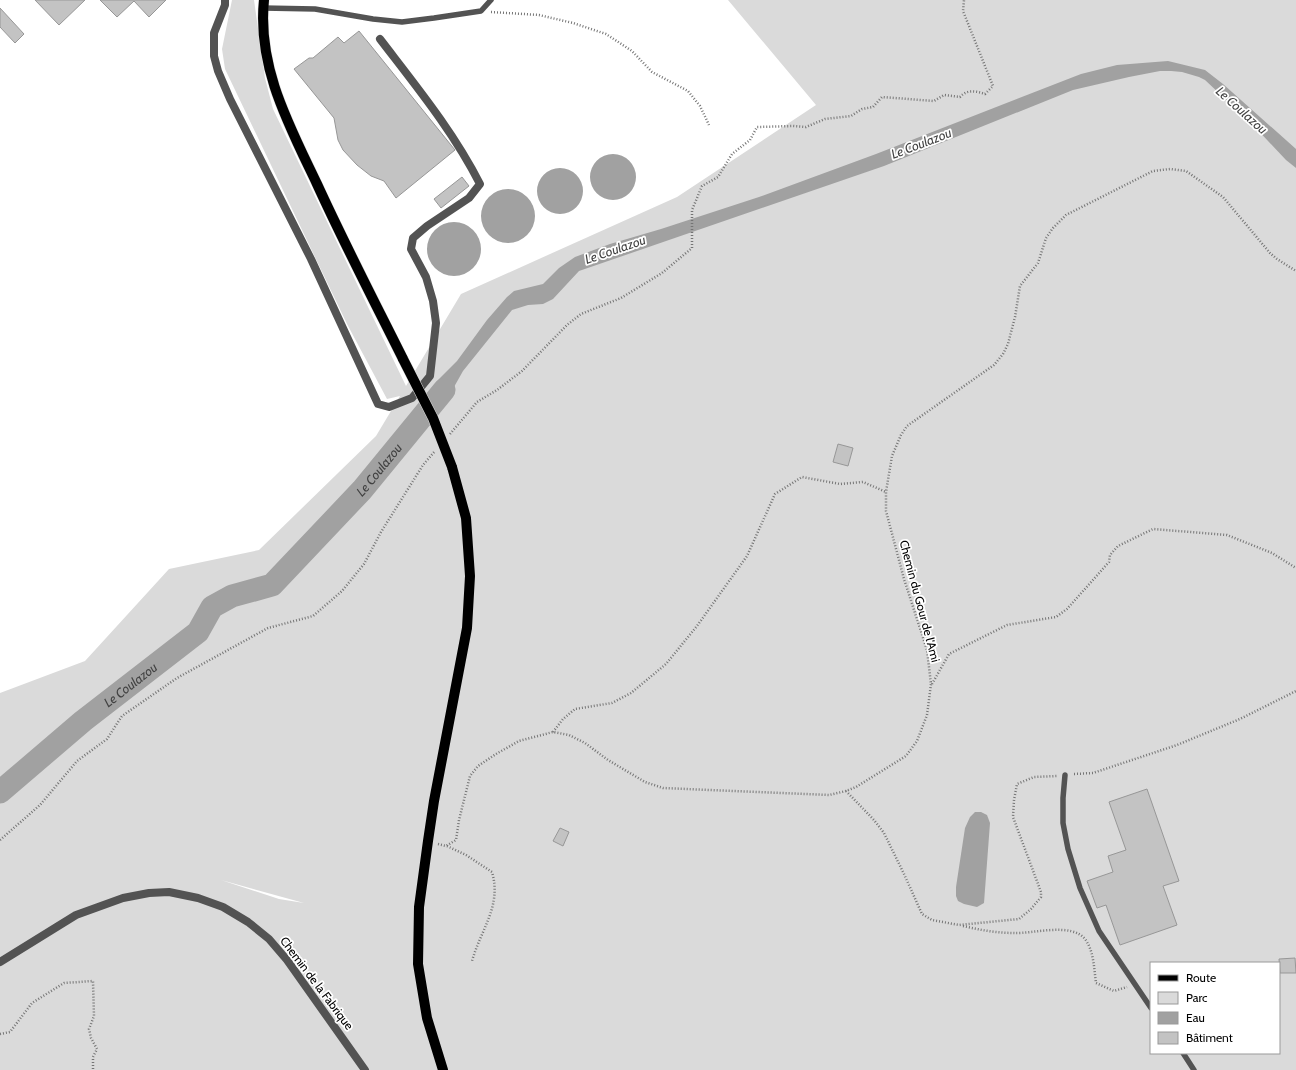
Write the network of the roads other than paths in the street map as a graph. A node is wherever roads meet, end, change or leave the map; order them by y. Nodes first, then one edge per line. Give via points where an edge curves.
1 (225, 0) edge
2 (491, 0) edge
3 (263, 4) edge
4 (380, 39) dead end
5 (1066, 775) road end
6 (0, 962) edge
7 (1150, 1007) edge
8 (1183, 1054) edge
9 (365, 1070) edge
10 (444, 1070) edge
11 (1194, 1070) edge

1 - 4 street via 214,33 214,56 218,71 311,259 378,404 389,407 412,398 430,376 436,323 426,277 411,248 413,238 469,198 480,184 442,120
2 - 3 lane via 481,11 402,22
3 - 10 main road, bridge via 263,39 269,72 279,101 342,238 433,418 452,466 466,518 470,576 467,628 434,801 419,907 418,964 427,1018
5 - 7 lane via 1063,823 1080,888 1099,932
6 - 9 street, Chemin de la Fabrique via 76,915 123,898 169,892 198,898 223,907 269,939 287,960
8 - 11 lane

